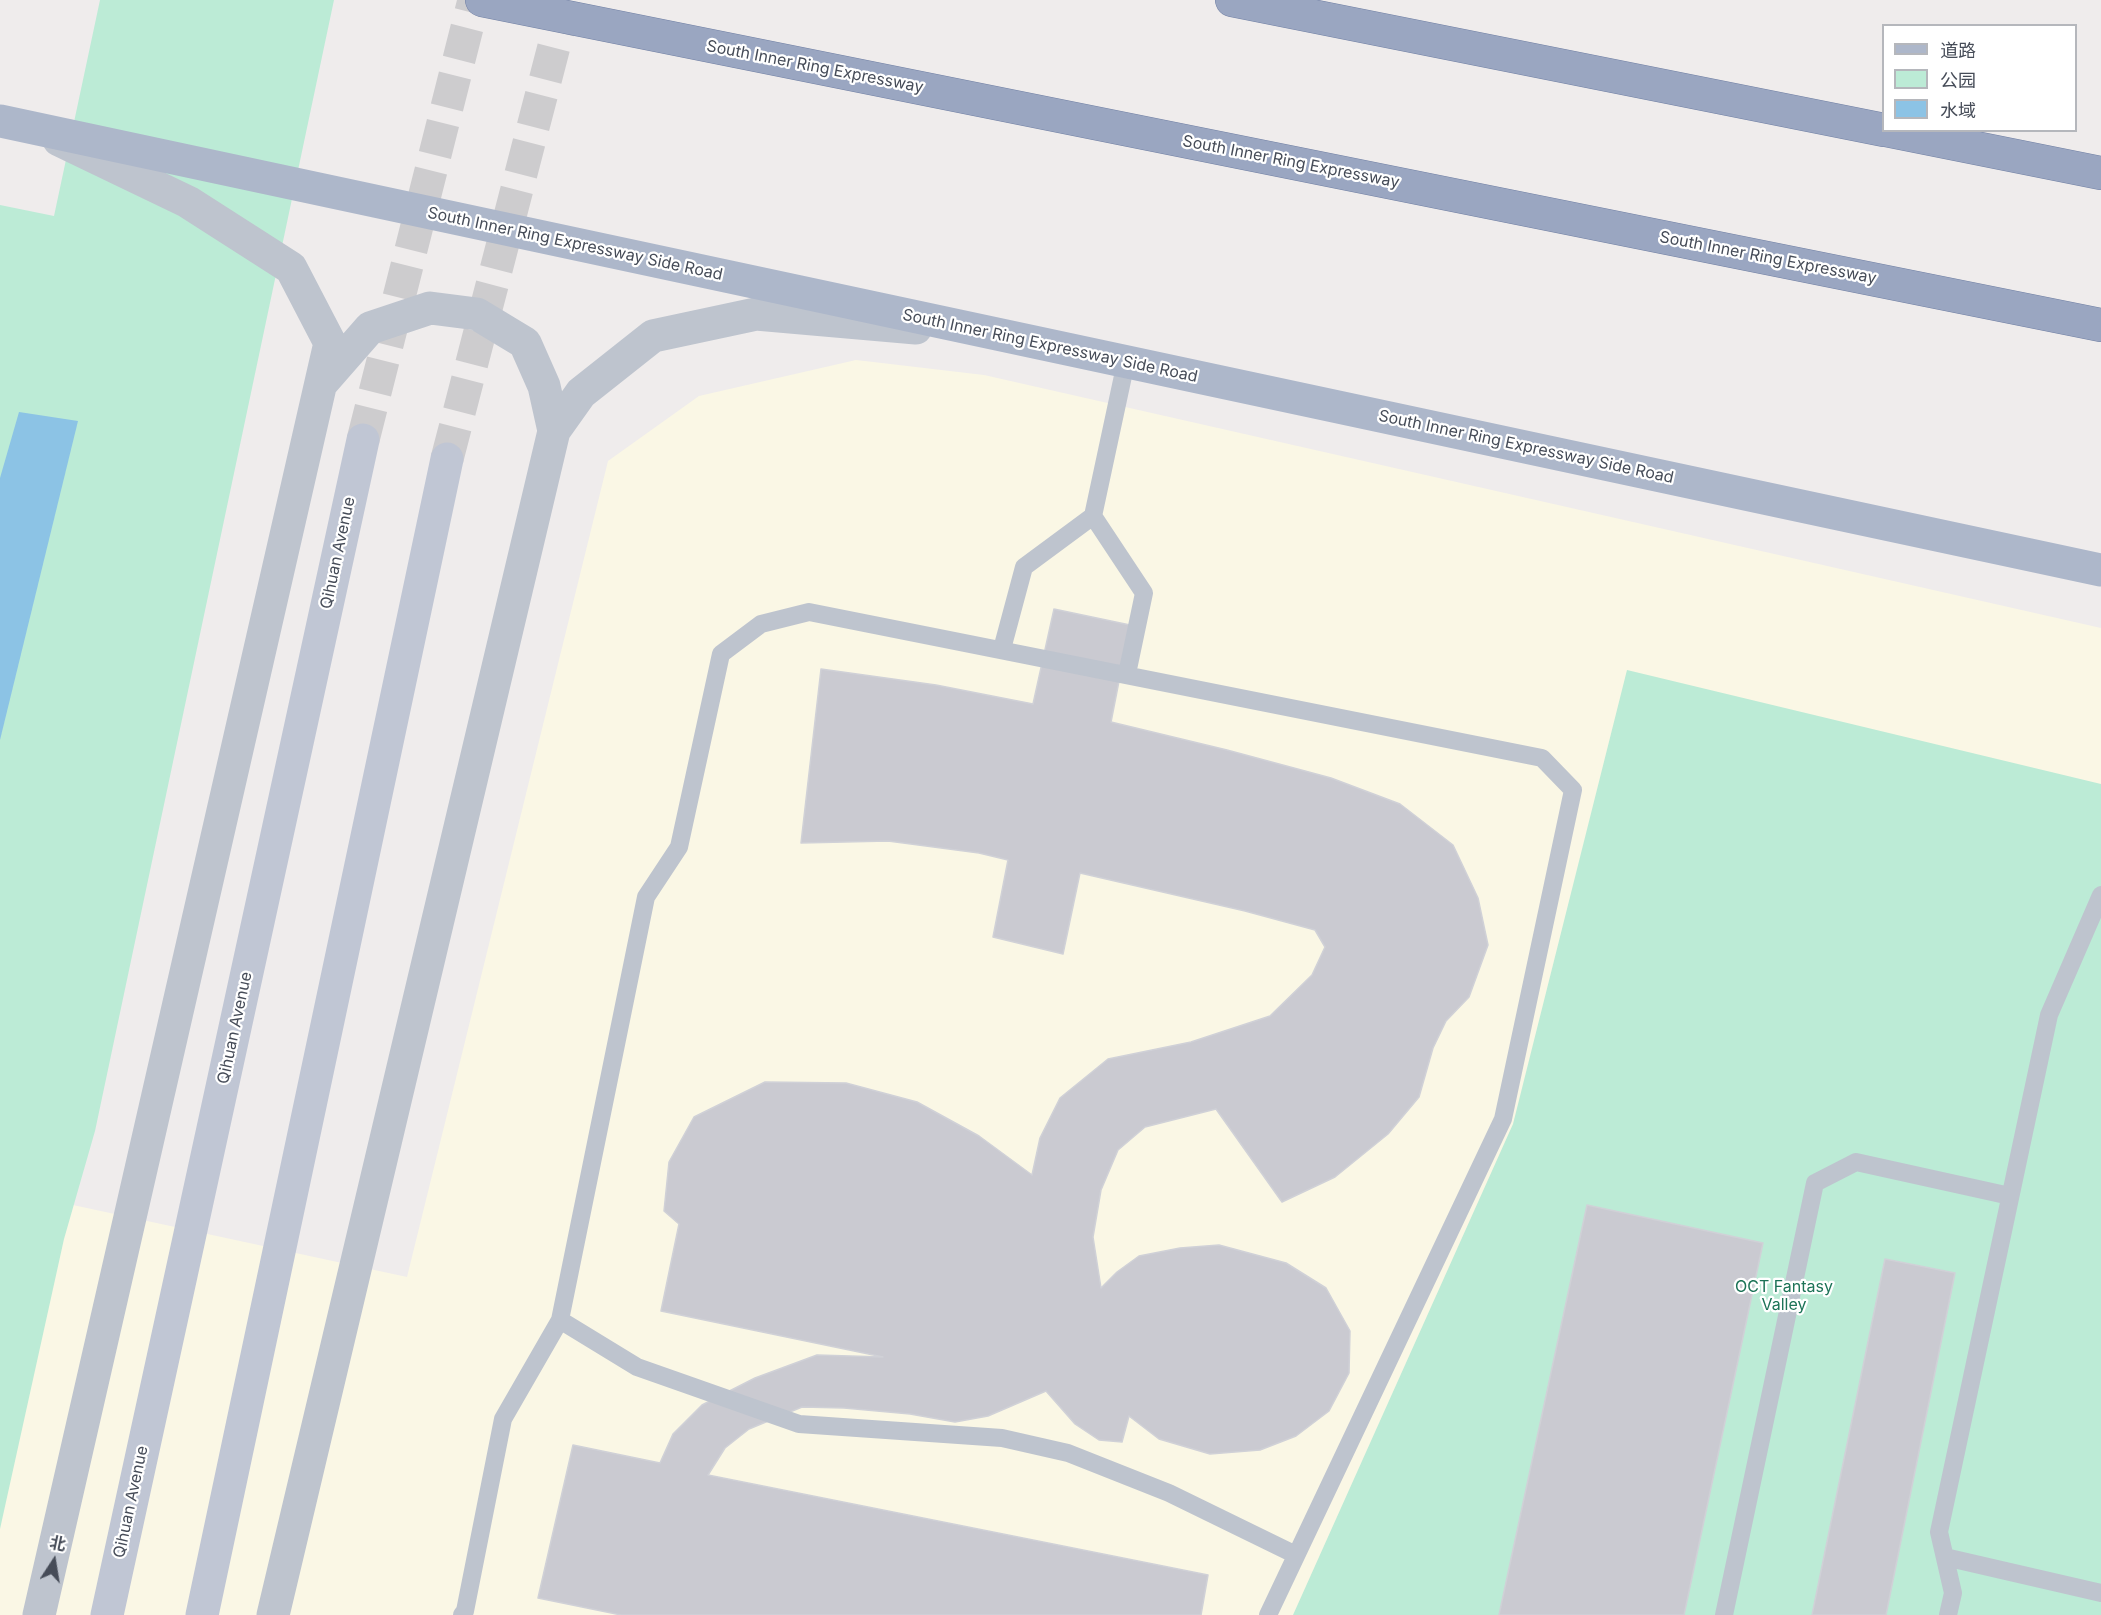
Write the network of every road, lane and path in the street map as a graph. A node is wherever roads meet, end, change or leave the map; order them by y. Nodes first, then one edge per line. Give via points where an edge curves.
1 (482, 0) edge
2 (1232, 0) edge
3 (0, 121) edge
4 (33, 128) junction
5 (1882, 129) edge
6 (1895, 132) edge
7 (2101, 173) edge
8 (2101, 325) edge
9 (1007, 336) junction
10 (1126, 362) junction
11 (320, 385) junction
12 (554, 431) junction
13 (363, 440) tunnel mouth
14 (447, 459) tunnel mouth
15 (1093, 516) junction
16 (2101, 570) edge
17 (1002, 649) junction
18 (1127, 674) junction
19 (2101, 895) edge
20 (2010, 1196) junction
21 (560, 1320) junction
22 (1296, 1556) junction
23 (1945, 1557) junction
24 (2101, 1593) edge
25 (465, 1614) edge
26 (39, 1615) edge
27 (107, 1615) edge
28 (202, 1615) edge
29 (273, 1615) edge
30 (1268, 1615) edge
31 (1724, 1615) edge
32 (1948, 1615) edge

1 - 8 highway, South Inner Ring Expressway
2 - 5 highway
3 - 4 main road, South Inner Ring Expressway Side Road
4 - 9 main road, South Inner Ring Expressway Side Road
4 - 11 street via 188,202 291,268 330,343
6 - 7 highway
9 - 10 main road, South Inner Ring Expressway Side Road
9 - 12 street via 756,314 653,336 581,393
10 - 15 lane
10 - 16 main road, South Inner Ring Expressway Side Road
11 - 12 street via 370,328 430,308 477,314 525,343 544,386
11 - 26 street
12 - 29 street
13 - 27 main road, Qihuan Avenue
14 - 28 main road
15 - 17 lane via 1024,567
15 - 18 lane via 1144,593
17 - 18 lane
17 - 21 lane via 809,612 761,624 721,654 679,847 646,897
18 - 22 lane via 1542,758 1573,790 1503,1119
19 - 20 lane via 2049,1016
20 - 23 lane via 1939,1532
20 - 31 lane via 1856,1162 1815,1183
21 - 22 lane via 637,1367 799,1424 1002,1438 1068,1453 1169,1493
21 - 25 lane via 503,1419
22 - 30 lane
23 - 24 lane
23 - 32 lane via 1953,1593

